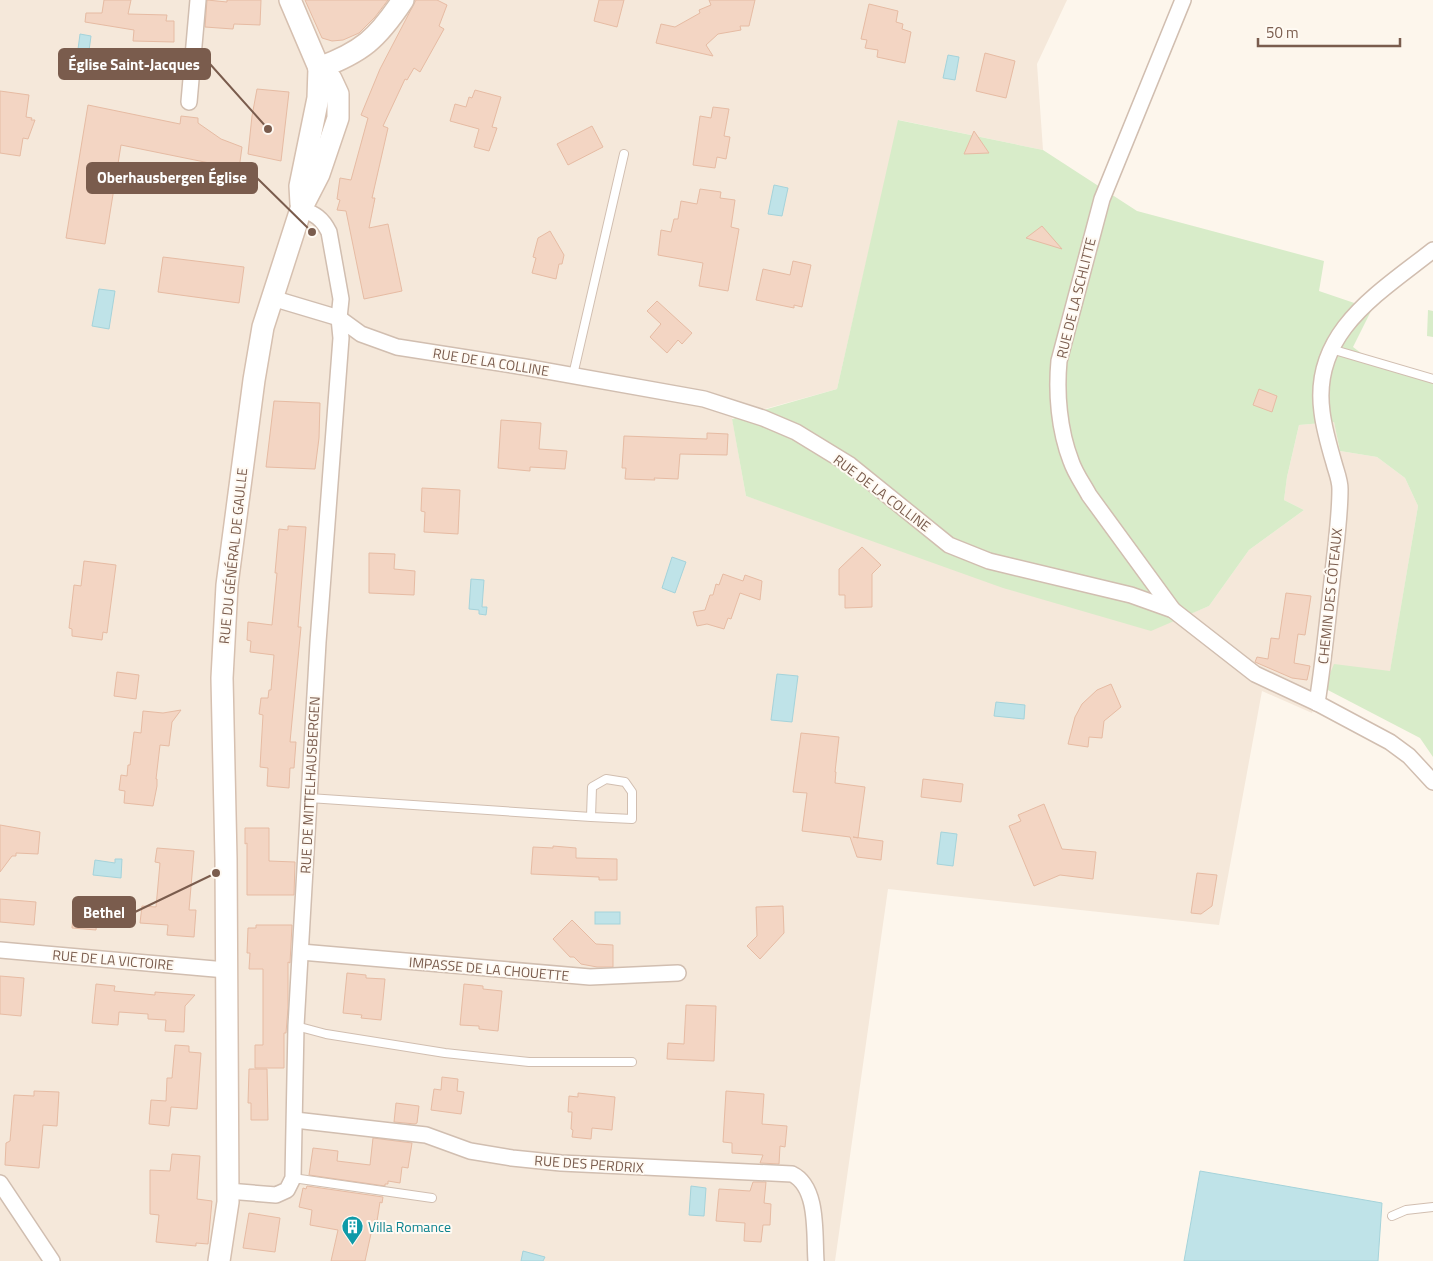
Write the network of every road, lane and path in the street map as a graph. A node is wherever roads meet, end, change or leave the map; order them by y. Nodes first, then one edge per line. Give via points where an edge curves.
1 (198, 0) edge
2 (290, 0) edge
3 (403, 0) edge
4 (1182, 0) edge
5 (319, 68) junction
6 (189, 102) dead end
7 (624, 154) dead end
8 (301, 209) junction
9 (1433, 250) edge
10 (272, 298) junction
11 (340, 318) junction
12 (1330, 349) junction
13 (573, 375) junction
14 (1433, 379) edge
15 (1173, 610) junction
16 (1316, 703) junction
17 (1433, 782) edge
18 (309, 798) junction
19 (590, 817) junction
20 (0, 950) edge
21 (301, 952) junction
22 (226, 970) junction
23 (678, 974) dead end
24 (296, 1026) junction
25 (632, 1062) dead end
26 (295, 1120) junction
27 (292, 1178) junction
28 (0, 1183) edge
29 (228, 1197) junction
30 (432, 1198) dead end
31 (1433, 1207) edge
32 (1392, 1216) dead end
33 (52, 1261) edge
34 (219, 1261) edge
35 (816, 1261) edge

1 - 6 street
2 - 5 street, RUE DU GÉNÉRAL DE GAULLE
3 - 5 street via 368,44
4 - 15 street, RUE DE LA SCHLITTE via 1102,199 1059,361 1058,377 1062,425 1078,477
5 - 8 street, RUE DU GÉNÉRAL DE GAULLE via 331,79 338,94 338,118 319,174
7 - 13 lane
8 - 10 street, RUE DU GÉNÉRAL DE GAULLE
8 - 11 street, RUE DE MITTELHAUSBERGEN via 319,217 329,232 339,280
9 - 12 street, CHEMIN DES CÔTEAUX via 1366,303 1347,322
10 - 11 street
10 - 22 street, RUE DU GÉNÉRAL DE GAULLE via 257,358 227,586 222,678
11 - 13 street, RUE DE LA COLLINE via 361,334 397,347
11 - 18 street, RUE DE MITTELHAUSBERGEN
12 - 14 lane
12 - 16 street, CHEMIN DES CÔTEAUX via 1321,384 1321,399 1340,487 1325,646
13 - 15 street, RUE DE LA COLLINE via 704,399 763,418 796,432 850,465 949,545 989,561 1131,595
15 - 16 street, RUE DE LA COLLINE via 1255,674
16 - 17 street via 1390,742 1409,756
18 - 19 lane
18 - 21 street, RUE DE MITTELHAUSBERGEN
19 - 19 lane via 632,819 632,792 625,782 606,778 592,787
20 - 22 street, RUE DE LA VICTOIRE
21 - 23 street, IMPASSE DE LA CHOUETTE via 590,978
21 - 24 street, RUE DE MITTELHAUSBERGEN
22 - 29 street, RUE DU GÉNÉRAL DE GAULLE
24 - 25 lane via 326,1034 435,1051 529,1062
24 - 26 street, RUE DE MITTELHAUSBERGEN
26 - 27 street, RUE DE MITTELHAUSBERGEN
26 - 35 street, RUE DES PERDRIX via 426,1135 470,1152 512,1158 792,1174 806,1186 812,1202
27 - 29 street via 287,1190 276,1195
27 - 30 lane
28 - 33 street
29 - 34 street, RUE DU GÉNÉRAL DE GAULLE
31 - 32 lane via 1406,1210

